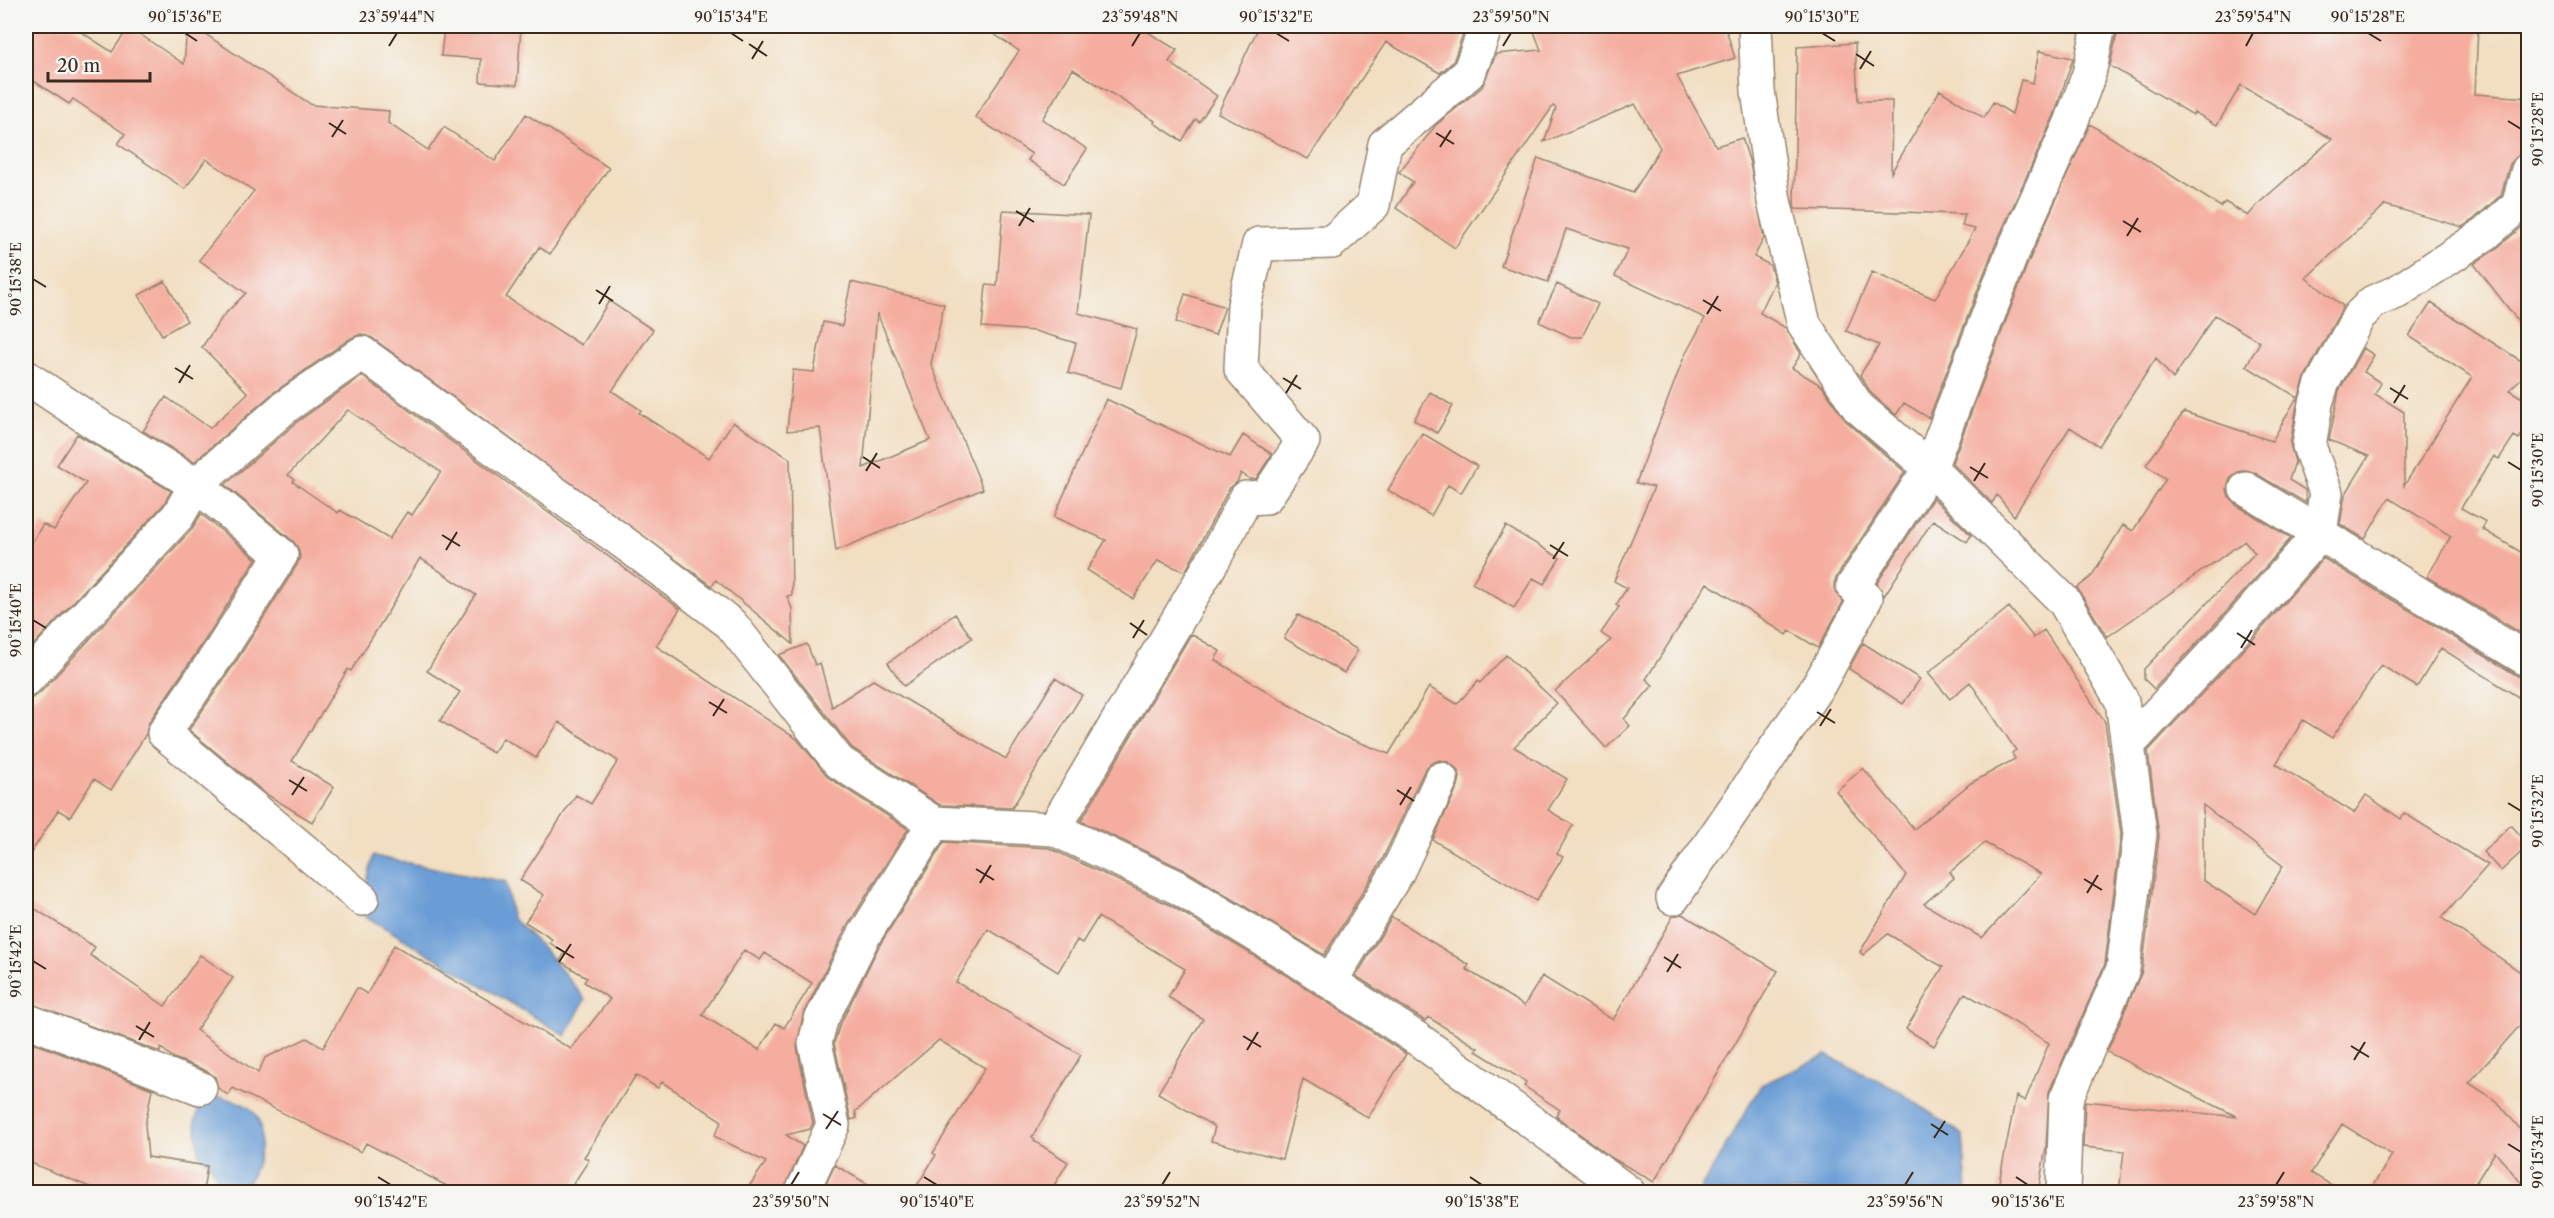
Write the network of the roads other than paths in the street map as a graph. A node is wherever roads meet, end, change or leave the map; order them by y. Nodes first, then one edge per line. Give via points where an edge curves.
1 (1486, 26) edge
2 (1755, 26) edge
3 (2099, 26) edge
4 (2529, 170) edge
5 (26, 377) edge
6 (1930, 468) junction
7 (196, 485) junction
8 (2246, 489) dead end
9 (2320, 533) junction
10 (2529, 660) edge
11 (26, 680) edge
12 (2128, 745) junction
13 (1441, 779) dead end
14 (934, 823) junction
15 (1054, 829) junction
16 (1673, 898) dead end
17 (362, 900) dead end
18 (1330, 982) junction
19 (26, 1020) edge
20 (200, 1088) dead end
21 (802, 1192) edge
22 (1628, 1192) edge
23 (2063, 1192) edge

1 - 15 street via 1469,73 1384,144 1373,204 1332,242 1259,244 1244,306 1241,369 1303,441 1266,497 1246,498
2 - 6 street via 1758,91 1774,201 1804,324 1858,407
3 - 6 street via 2089,74 2071,123 2010,258
4 - 9 street via 2518,205 2485,234 2397,292 2373,302 2350,329 2322,384 2309,446 2326,493
5 - 7 street
6 - 12 street via 2064,601 2122,701
6 - 16 street via 1853,586 1866,598 1820,683
7 - 11 street via 178,516
7 - 14 street via 285,407 362,353 731,624 839,762
7 - 17 street via 281,555 164,733
8 - 9 street
9 - 10 street
9 - 12 street
12 - 23 street via 2140,834 2123,969 2066,1099
13 - 18 street via 1398,871
14 - 15 street
14 - 21 street via 863,937 821,1020 815,1043 833,1125
15 - 18 street via 1177,887
18 - 22 street via 1419,1040
19 - 20 street

